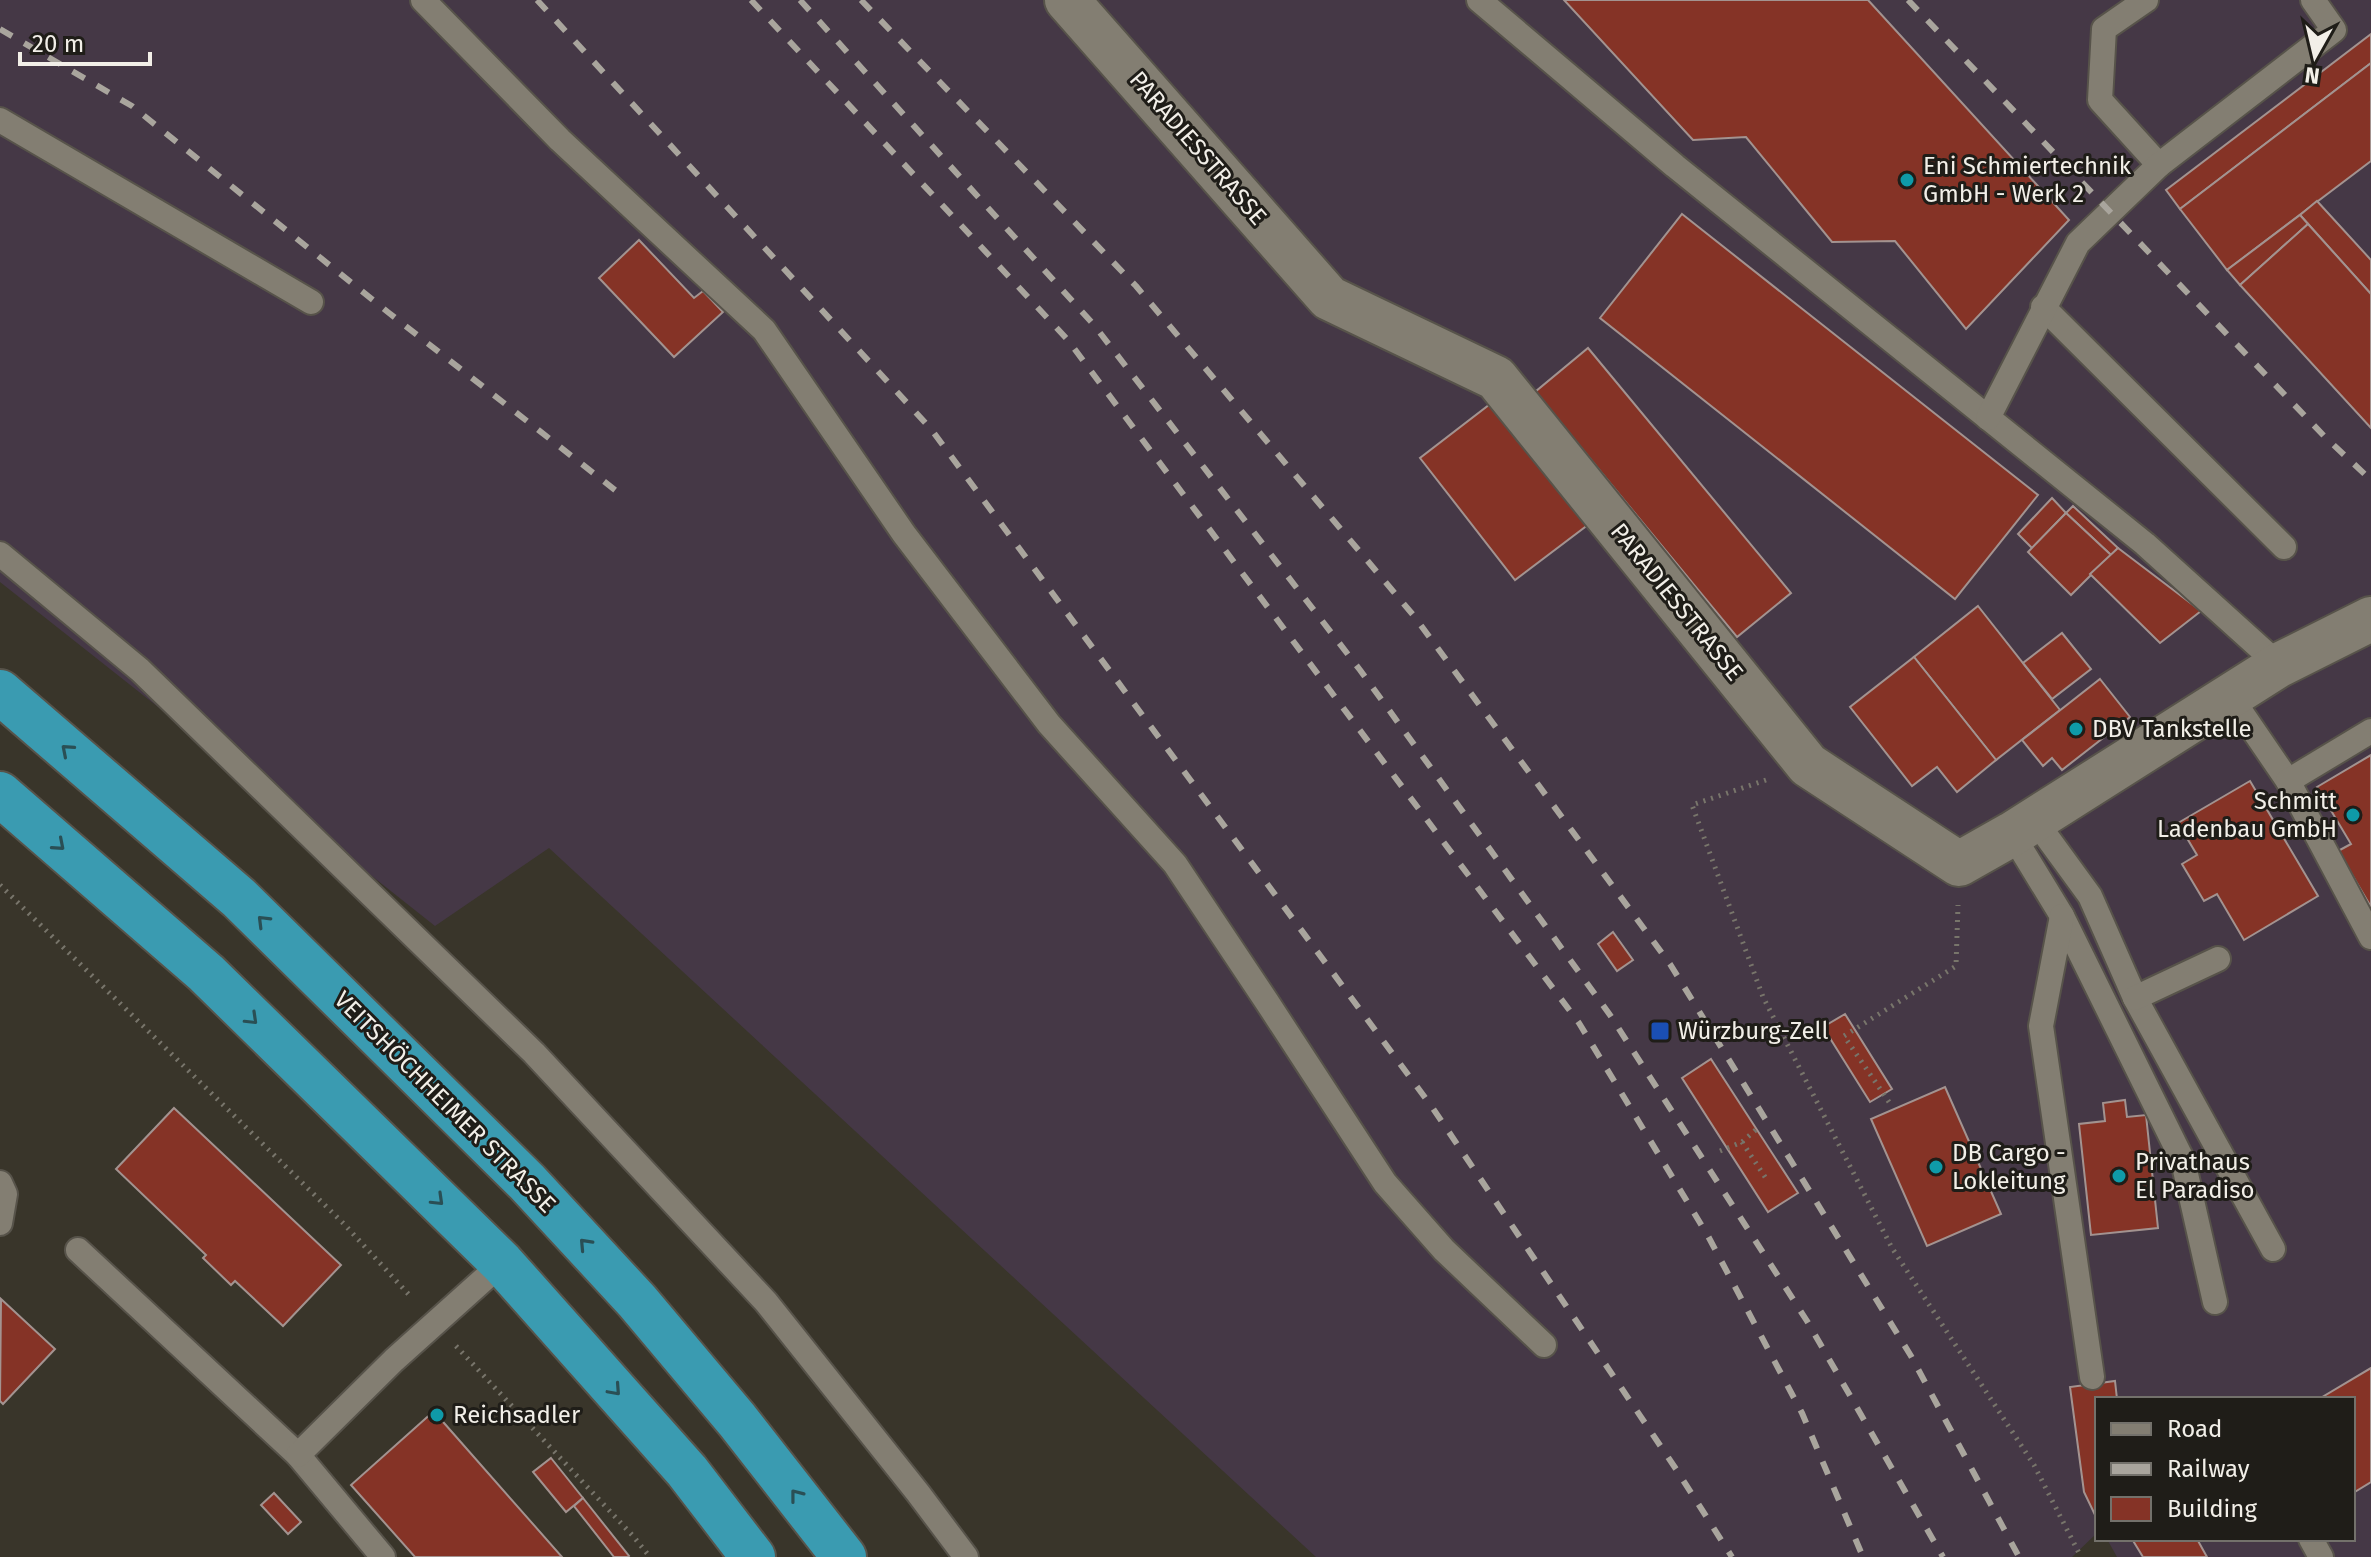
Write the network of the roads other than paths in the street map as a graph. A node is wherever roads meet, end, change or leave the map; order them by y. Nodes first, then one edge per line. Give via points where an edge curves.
1 (423, 0) edge
2 (1067, 0) edge
3 (1479, 0) edge
4 (2146, 0) edge
5 (2313, 0) edge
6 (0, 120) edge
7 (2159, 165) junction
8 (311, 302) dead end
9 (2043, 307) junction
10 (1988, 418) junction
11 (2284, 547) dead end
12 (0, 554) edge
13 (2371, 619) edge
14 (2279, 665) junction
15 (0, 692) edge
16 (2230, 696) junction
17 (2371, 731) edge
18 (2288, 781) junction
19 (0, 794) edge
20 (2023, 827) junction
21 (2062, 916) junction
22 (2371, 937) edge
23 (2218, 959) dead end
24 (2135, 998) junction
25 (0, 1183) edge
26 (0, 1223) edge
27 (2273, 1249) dead end
28 (78, 1250) dead end
29 (502, 1263) junction
30 (2215, 1302) dead end
31 (1544, 1345) dead end
32 (2092, 1377) dead end
33 (298, 1455) junction
34 (383, 1557) edge
35 (753, 1557) edge
36 (844, 1557) edge
37 (966, 1557) edge

1 - 31 lane via 560,140 764,330 904,534 1049,724 1175,864 1385,1183 1444,1250
2 - 20 street, PARADIESSTRASSE via 1329,298 1496,378 1808,765 1959,864
3 - 10 lane
4 - 7 lane via 2104,29 2100,100
5 - 7 lane via 2334,30
6 - 8 lane
7 - 9 lane via 2078,243
9 - 10 lane
9 - 11 lane
10 - 14 lane via 2145,544
12 - 37 lane via 140,670 534,1053 766,1302
13 - 14 street
14 - 16 street
36 -> 15 highway, VEITSHÖCHHEIMER STRASSE via 647,1313 527,1182 239,898
16 - 18 lane
16 - 20 street
17 - 18 lane
18 - 22 lane
19 -> 29 highway via 206,973
20 - 21 lane
20 - 24 lane via 2090,896
21 - 30 lane via 2183,1161
21 - 32 lane via 2041,1026
23 - 24 lane
24 - 27 lane
25 - 26 lane via 5,1194
28 - 33 lane
29 - 33 lane
29 -> 35 highway via 687,1471
33 - 34 lane

